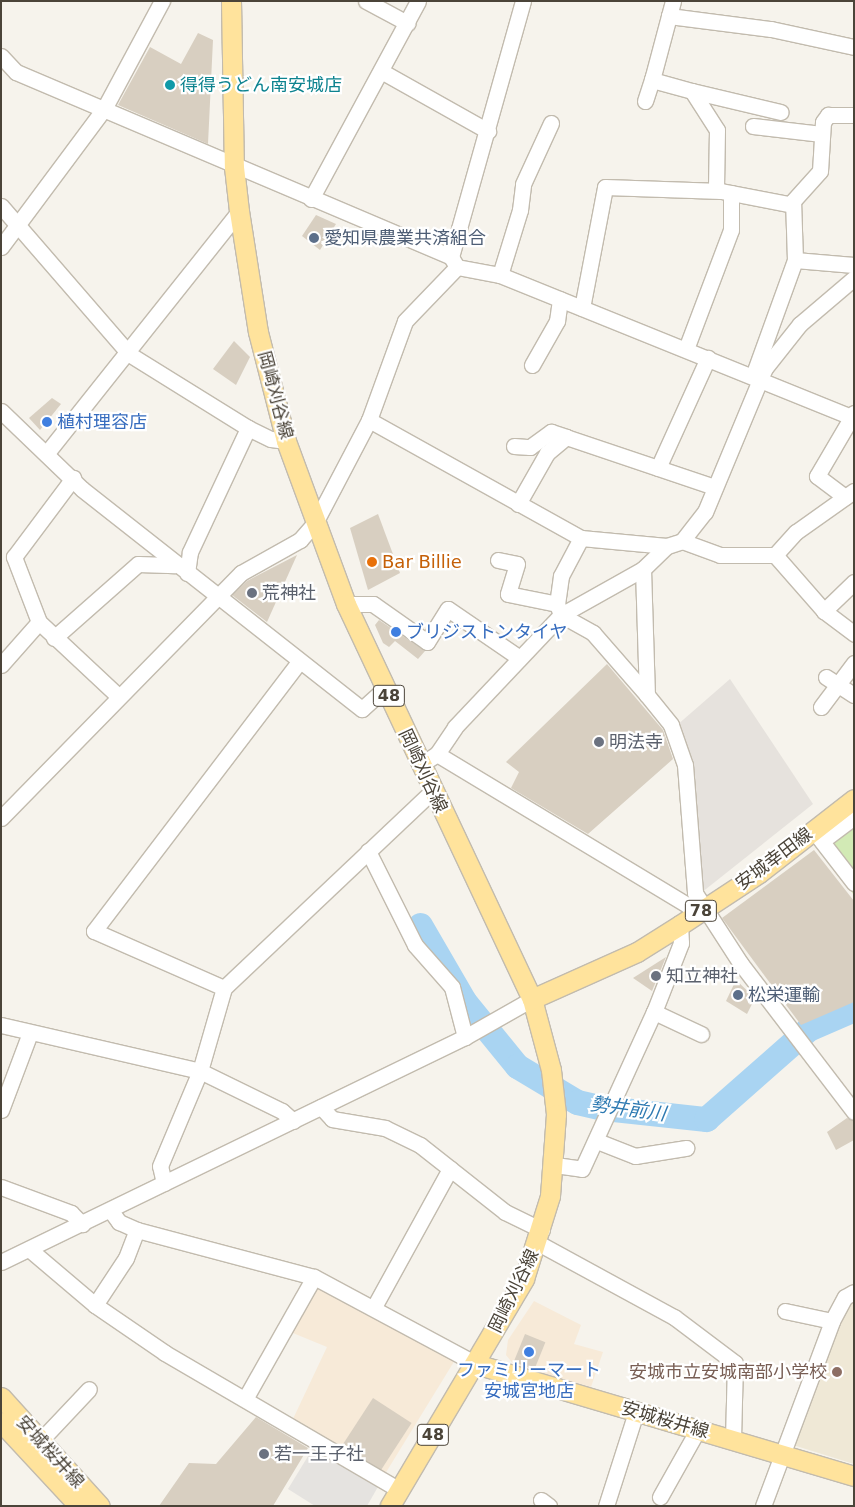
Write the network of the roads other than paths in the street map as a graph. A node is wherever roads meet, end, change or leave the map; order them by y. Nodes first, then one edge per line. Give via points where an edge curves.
1 (162, 1) edge
2 (231, 1) edge
3 (366, 1) edge
4 (418, 1) edge
5 (673, 1) edge
6 (522, 2) edge
7 (669, 16) junction
8 (406, 23) junction
9 (854, 47) edge
10 (1, 56) edge
11 (381, 71) junction
12 (653, 76) junction
13 (692, 91) junction
14 (645, 101) dead end
15 (104, 108) junction
16 (781, 112) dead end
17 (854, 115) edge
18 (551, 123) dead end
19 (753, 126) dead end
20 (488, 131) junction
21 (822, 134) junction
22 (234, 166) junction
23 (723, 191) junction
24 (311, 199) junction
25 (793, 204) junction
26 (1, 206) edge
27 (239, 211) junction
28 (18, 225) junction
29 (1, 248) edge
30 (795, 260) junction
31 (454, 262) junction
32 (854, 265) edge
33 (500, 275) junction
34 (854, 278) edge
35 (560, 299) junction
36 (582, 308) junction
37 (686, 349) junction
38 (129, 354) junction
39 (708, 358) junction
40 (532, 364) dead end
41 (756, 379) junction
42 (1, 411) edge
43 (853, 416) edge
44 (369, 420) junction
45 (248, 428) junction
46 (566, 437) junction
47 (286, 441) junction
48 (514, 446) dead end
49 (46, 454) junction
50 (658, 468) junction
51 (72, 478) junction
52 (715, 487) junction
53 (849, 494) edge
54 (518, 504) junction
55 (315, 523) junction
56 (581, 538) junction
57 (682, 541) junction
58 (667, 546) junction
59 (775, 555) junction
60 (498, 560) dead end
61 (181, 568) junction
62 (642, 569) junction
63 (854, 582) edge
64 (218, 597) junction
65 (346, 604) junction
66 (559, 609) junction
67 (824, 611) junction
68 (38, 622) junction
69 (854, 634) edge
70 (54, 638) junction
71 (518, 657) junction
72 (299, 662) junction
73 (854, 662) edge
74 (1, 665) edge
75 (832, 681) junction
76 (385, 688) junction
77 (647, 695) junction
78 (854, 695) edge
79 (118, 696) junction
80 (821, 707) dead end
81 (437, 754) junction
82 (420, 765) junction
83 (432, 792) junction
84 (854, 798) edge
85 (854, 816) edge
86 (1, 818) edge
87 (818, 836) junction
88 (368, 851) junction
89 (854, 883) edge
90 (703, 910) junction
91 (680, 925) junction
92 (224, 988) junction
93 (532, 999) junction
94 (654, 1012) junction
95 (1, 1025) edge
96 (30, 1033) junction
97 (700, 1034) dead end
98 (465, 1037) junction
99 (200, 1071) junction
100 (321, 1107) junction
101 (1, 1110) edge
102 (854, 1112) edge
103 (293, 1121) junction
104 (597, 1141) junction
105 (686, 1148) dead end
106 (555, 1165) junction
107 (450, 1169) junction
108 (164, 1183) junction
109 (1, 1187) edge
110 (111, 1210) junction
111 (82, 1224) junction
112 (138, 1230) junction
113 (540, 1236) junction
114 (29, 1249) junction
115 (1, 1262) edge
116 (314, 1276) junction
117 (854, 1292) edge
118 (96, 1305) junction
119 (374, 1307) junction
120 (785, 1311) dead end
121 (832, 1321) junction
122 (476, 1364) junction
123 (89, 1389) dead end
124 (1, 1397) edge
125 (245, 1399) junction
126 (636, 1412) junction
127 (4, 1431) edge
128 (697, 1431) junction
129 (734, 1439) junction
130 (40, 1441) junction
131 (784, 1454) junction
132 (854, 1476) edge
133 (660, 1497) dead end
134 (394, 1498) edge
135 (79, 1506) edge
136 (100, 1506) edge
137 (606, 1506) edge
138 (763, 1506) edge

1 - 15 street
2 - 22 main road, 岡崎刈谷線 / 48
3 - 8 street
4 - 8 street
5 - 7 street
6 - 20 street
7 - 9 street via 770,29
7 - 12 street
8 - 11 street
10 - 15 street via 16,72
11 - 20 street
11 - 24 street
12 - 13 street via 652,80
12 - 14 street
13 - 16 street
13 - 23 street via 717,130
15 - 22 street
15 - 28 street
17 - 21 street via 828,115
18 - 33 street via 523,184 520,210
19 - 21 street
20 - 31 street
21 - 25 street via 820,171
22 - 24 street
22 - 27 main road, 岡崎刈谷線 / 48
23 - 25 street
23 - 36 street via 604,187
23 - 37 street via 731,230
24 - 31 street
25 - 30 street
26 - 28 street
27 - 38 street
27 - 47 main road, 岡崎刈谷線 / 48 via 258,332
28 - 29 street
28 - 38 street
30 - 32 street
30 - 41 street
31 - 33 street
31 - 44 street via 405,321
33 - 35 street
34 - 41 street via 800,324
35 - 36 street
35 - 40 street via 557,321
36 - 37 street
37 - 39 street
38 - 45 street
38 - 49 street
39 - 41 street
39 - 50 street
41 - 43 street
41 - 52 street
42 - 49 street
43 - 53 street via 817,476
44 - 54 street
44 - 55 street
45 - 47 street via 271,439
45 - 61 street
46 - 48 street via 551,432 530,447
46 - 50 street
46 - 54 street via 547,453
47 - 55 main road, 岡崎刈谷線 / 48
49 - 51 street
50 - 52 street
51 - 61 street
51 - 68 street via 14,557
52 - 57 street via 705,512
53 - 59 street via 796,532
54 - 56 street
55 - 64 street via 300,540 250,567
55 - 65 main road, 岡崎刈谷線 / 48
56 - 58 street
56 - 66 street via 560,576
57 - 58 street
57 - 59 street via 720,555
58 - 62 street
59 - 67 street
60 - 66 street via 518,564 508,594
61 - 64 street
61 - 70 street via 138,564
62 - 66 street
62 - 77 street
63 - 67 street
64 - 72 street
64 - 79 street
65 - 71 street via 373,604 427,642 448,609
65 - 76 main road, 岡崎刈谷線 / 48
66 - 71 street
66 - 77 street via 593,633
67 - 69 street
68 - 70 street
68 - 74 street
70 - 79 street
71 - 81 street via 454,728
72 - 76 street via 362,709
72 - 92 street via 94,930
73 - 75 street
75 - 78 street
75 - 80 street
76 - 82 main road, 岡崎刈谷線 / 48
77 - 90 street via 671,725 685,766 695,893
79 - 86 street
81 - 82 street
81 - 90 street via 687,905
82 - 83 main road, 岡崎刈谷線 / 48
83 - 88 street
83 - 93 main road, 岡崎刈谷線 / 48
84 - 87 main road, 安城幸田線 / 78
85 - 87 street
87 - 89 street
87 - 90 main road, 安城幸田線 / 78
88 - 92 street
88 - 98 street via 415,946 452,987
90 - 91 main road, 安城幸田線 / 78
90 - 102 street
91 - 93 main road, 安城幸田線 / 78 via 637,952
91 - 94 street via 681,943
92 - 99 street
93 - 98 street
93 - 106 main road, 岡崎刈谷線 / 48 via 551,1070
94 - 97 street
94 - 104 street
95 - 96 street
96 - 99 street
96 - 101 street
98 - 100 street
99 - 103 street via 282,1111
99 - 108 street via 160,1166
100 - 103 street
100 - 107 street via 332,1119 394,1132 420,1145
103 - 108 street
104 - 105 street via 635,1156
104 - 106 street via 582,1169
106 - 113 main road, 岡崎刈谷線 / 48
107 - 113 street
107 - 119 street
108 - 110 street
109 - 111 street via 71,1214
110 - 111 street
110 - 112 street via 119,1222
111 - 114 street
112 - 116 street
112 - 118 street via 126,1258
113 - 122 main road, 岡崎刈谷線 / 48 via 524,1279
113 - 129 street via 674,1317 735,1363
114 - 115 street
114 - 118 street
116 - 119 street
116 - 125 street
117 - 121 street via 845,1297
118 - 125 street via 165,1353
119 - 122 street
120 - 121 street
121 - 131 street
122 - 126 main road, 安城桜井線
122 - 134 main road, 岡崎刈谷線 / 48
123 - 130 street
124 - 130 main road, 安城桜井線
125 - 134 street
126 - 128 main road, 安城桜井線
126 - 137 street
127 - 135 main road, 安城桜井線
128 - 129 main road, 安城桜井線
128 - 133 street
129 - 131 main road, 安城桜井線
130 - 136 main road, 安城桜井線
131 - 132 main road, 安城桜井線
131 - 138 street

